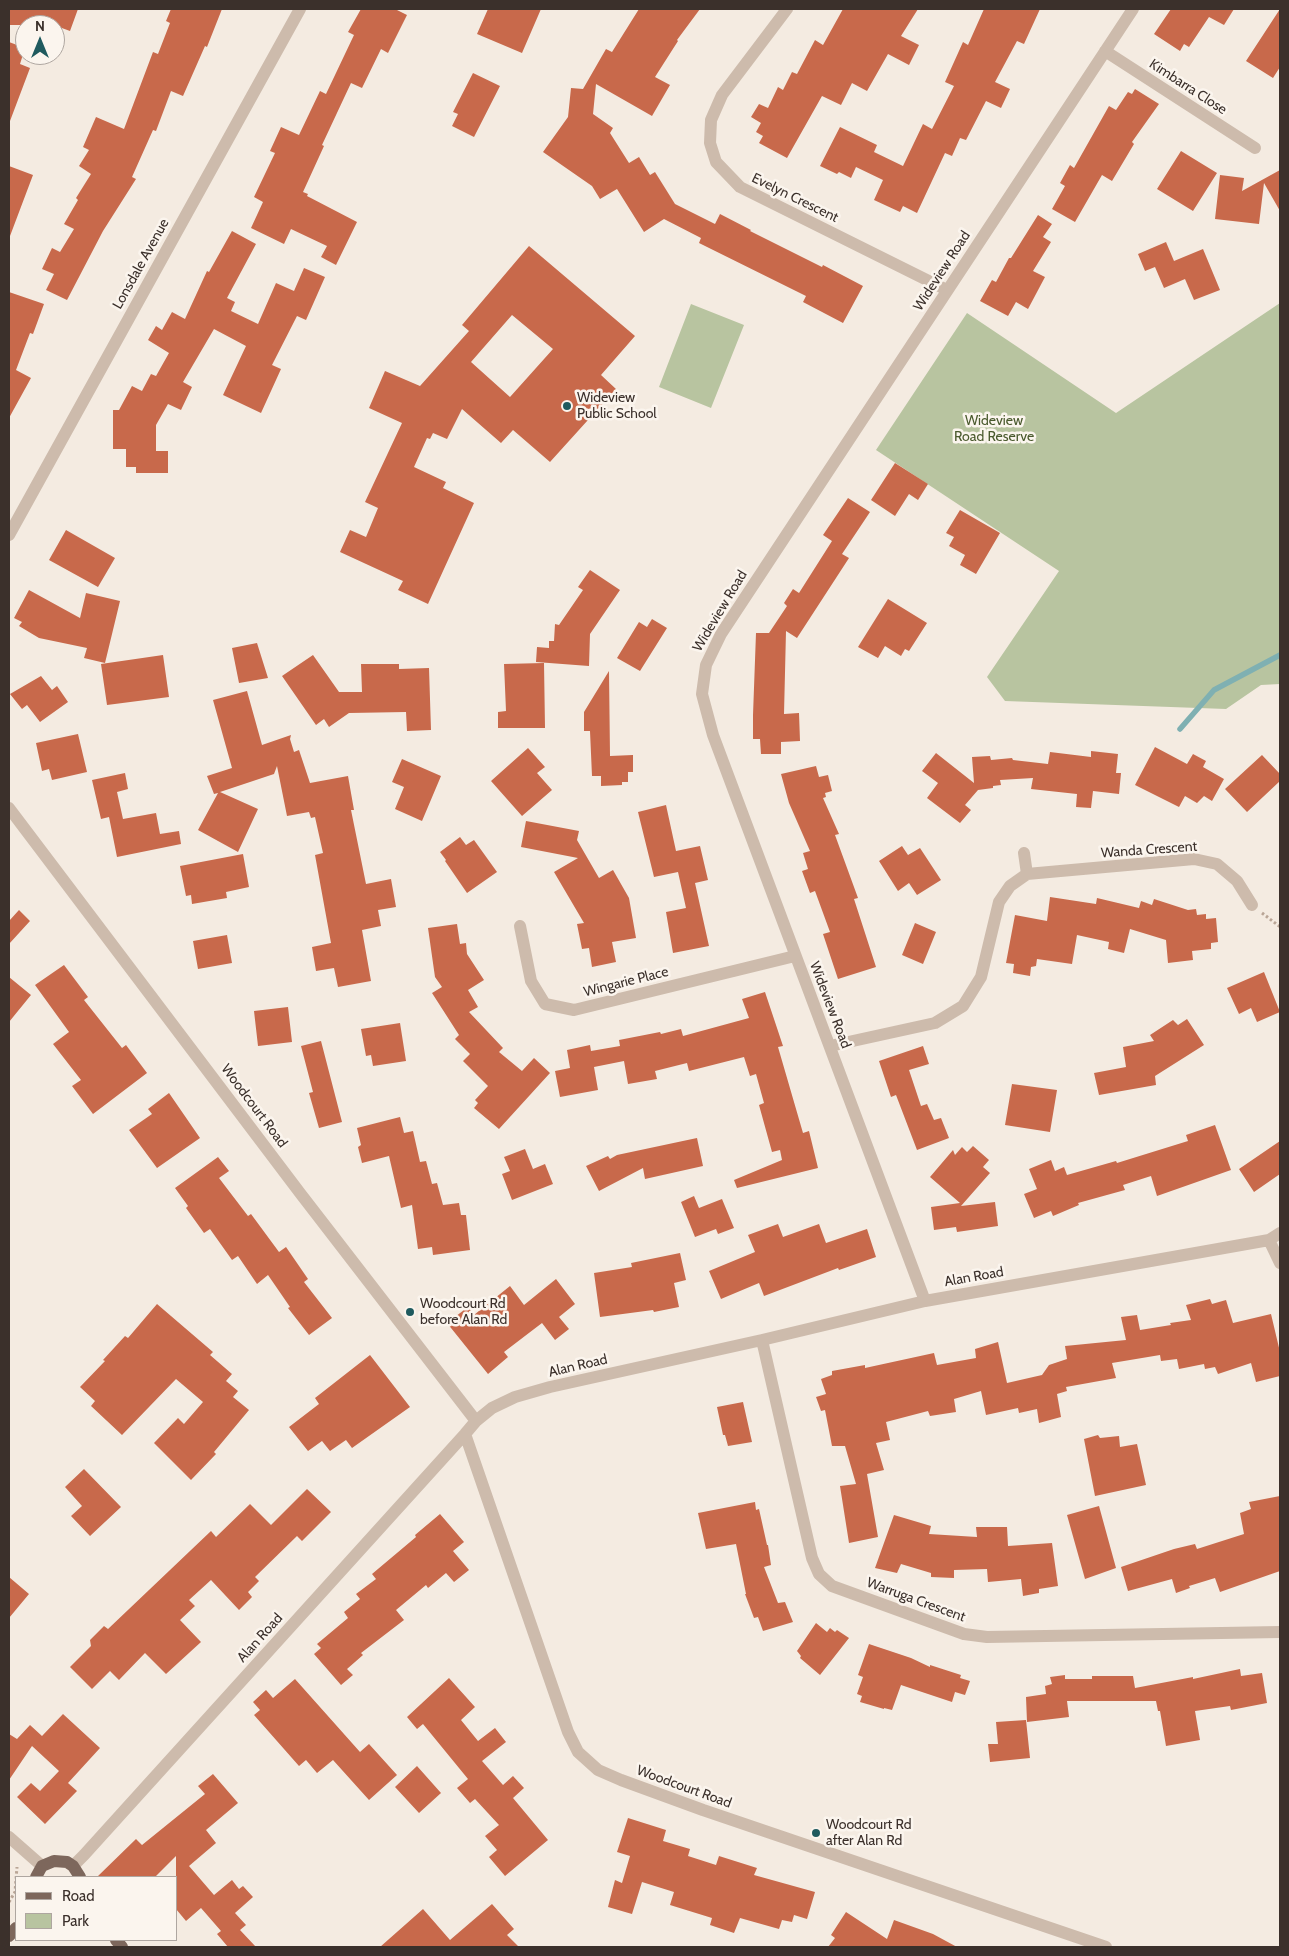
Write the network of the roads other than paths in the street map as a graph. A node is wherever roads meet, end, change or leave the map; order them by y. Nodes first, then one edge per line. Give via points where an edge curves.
1 (300, 9) edge
2 (787, 9) edge
3 (1133, 9) edge
4 (1105, 51) junction
5 (1255, 148) dead end
6 (946, 290) junction
7 (9, 535) edge
8 (9, 808) edge
9 (1024, 853) dead end
10 (1027, 874) junction
11 (1252, 905) road end
12 (520, 926) dead end
13 (795, 956) junction
14 (830, 1046) junction
15 (1280, 1233) edge
16 (1269, 1240) junction
17 (1280, 1263) edge
18 (924, 1300) junction
19 (762, 1340) junction
20 (476, 1421) junction
21 (464, 1434) junction
22 (1280, 1632) edge
23 (9, 1836) edge
24 (72, 1866) junction
25 (39, 1872) edge
26 (79, 1876) edge
27 (1106, 1947) edge

1 - 7 street, Lonsdale Avenue
2 - 6 street, Evelyn Crescent via 722,95 711,120 710,143 716,162 740,187
3 - 4 street, Wideview Road
4 - 5 street, Kimbarra Close
4 - 6 street, Wideview Road
6 - 13 street, Wideview Road via 721,634 706,665 702,694 713,735
8 - 20 street, Woodcourt Road
9 - 10 street
10 - 11 street, Wanda Crescent via 1194,859 1217,864 1238,881
10 - 14 street via 1010,886 999,902 981,977 963,1006 935,1023
12 - 13 street, Wingarie Place via 531,980 545,1004 574,1010
13 - 14 street, Wideview Road
14 - 18 street, Wideview Road
15 - 16 street, Alan Road
16 - 17 street
16 - 18 street, Alan Road
18 - 19 street, Alan Road
19 - 20 street, Alan Road via 550,1388 492,1408
19 - 22 street, Warruga Crescent via 812,1558 819,1574 832,1586 964,1634 987,1637
20 - 21 street, Alan Road
21 - 24 street, Alan Road
21 - 27 street, Woodcourt Road via 568,1732 578,1752 598,1770 703,1810
23 - 25 street
24 - 25 main road via 67,1862 54,1861
24 - 26 main road

